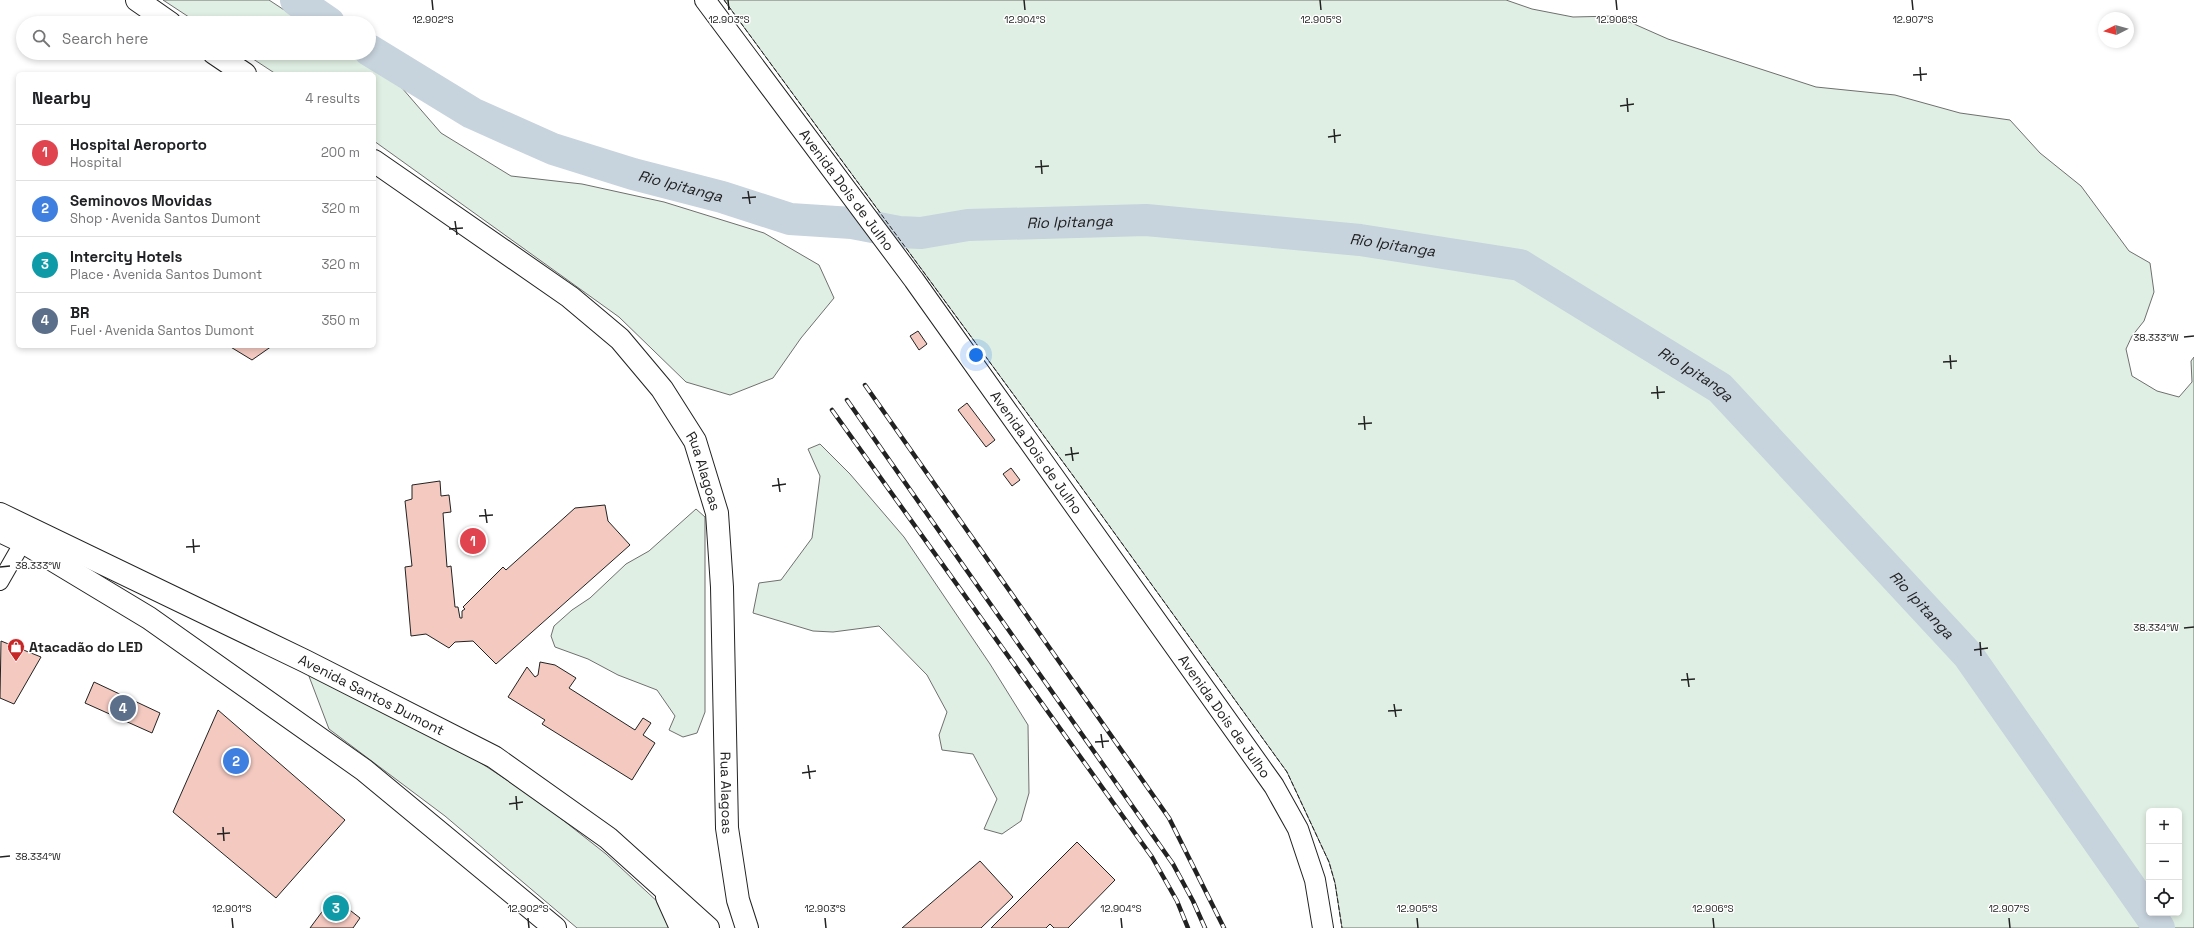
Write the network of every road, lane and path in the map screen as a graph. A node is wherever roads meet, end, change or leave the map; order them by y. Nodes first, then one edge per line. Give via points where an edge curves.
1 (137, 0) edge
2 (705, 0) edge
3 (160, 16) edge
4 (224, 60) edge
5 (242, 72) edge
6 (376, 162) edge
7 (0, 514) edge
8 (0, 531) edge
9 (23, 542) junction
10 (0, 582) edge
11 (657, 882) junction
12 (555, 928) edge
13 (681, 928) edge
14 (708, 928) edge
15 (747, 928) edge
16 (1323, 928) edge

1 - 3 main road
2 - 16 street, Avenida Dois de Julho via 914,280 1274,786 1298,829 1315,880
4 - 5 main road
6 - 15 main road, Rua Alagoas via 570,297 614,335 662,389 695,441 717,513 722,587 727,828 738,900
7 - 11 main road, Avenida Santos Dumont via 494,757 608,838
8 - 9 main road
9 - 10 street
9 - 12 main road via 149,618 364,770
11 - 13 main road
11 - 14 main road, Avenida Santos Dumont

